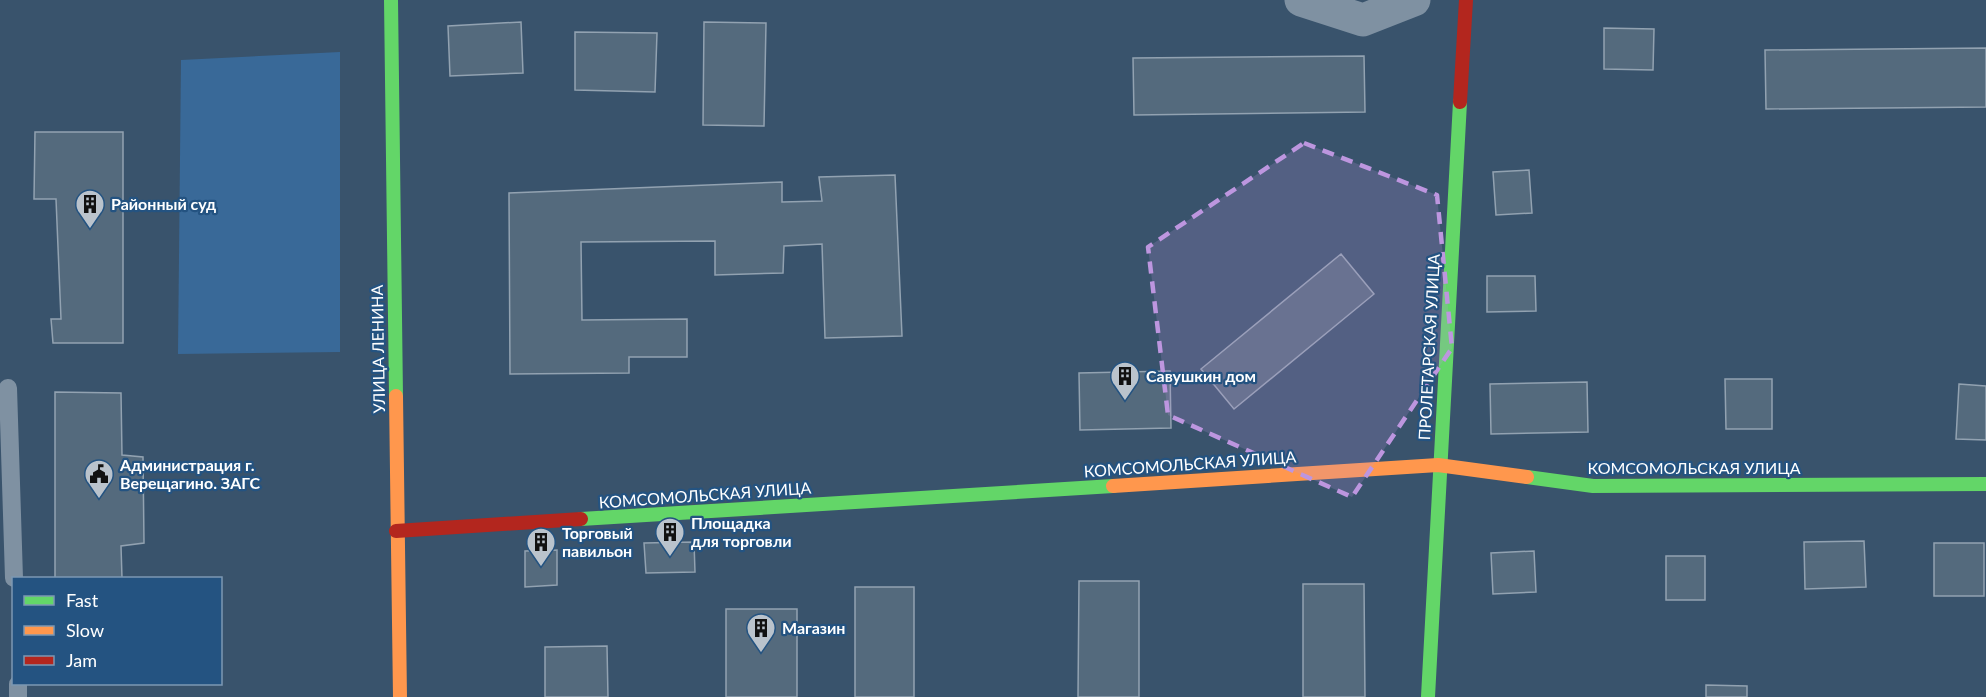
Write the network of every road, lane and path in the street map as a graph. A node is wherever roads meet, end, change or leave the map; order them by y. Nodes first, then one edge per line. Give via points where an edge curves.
1 (391, 0) edge
2 (1301, 0) edge
3 (1414, 0) edge
4 (1466, 0) edge
5 (8, 388) dead end
6 (1438, 465) junction
7 (1986, 484) edge
8 (396, 531) junction
9 (14, 577) edge
10 (400, 697) edge
11 (1428, 697) edge

1 - 8 street, УЛИЦА ЛЕНИНА
2 - 3 street via 1364,20
4 - 6 street, ПРОЛЕТАРСКАЯ УЛИЦА
5 - 9 lane
6 - 7 street, КОМСОМОЛЬСКАЯ УЛИЦА via 1593,486
6 - 8 street, КОМСОМОЛЬСКАЯ УЛИЦА
6 - 11 street, ПРОЛЕТАРСКАЯ УЛИЦА
8 - 10 street, УЛИЦА ЛЕНИНА

